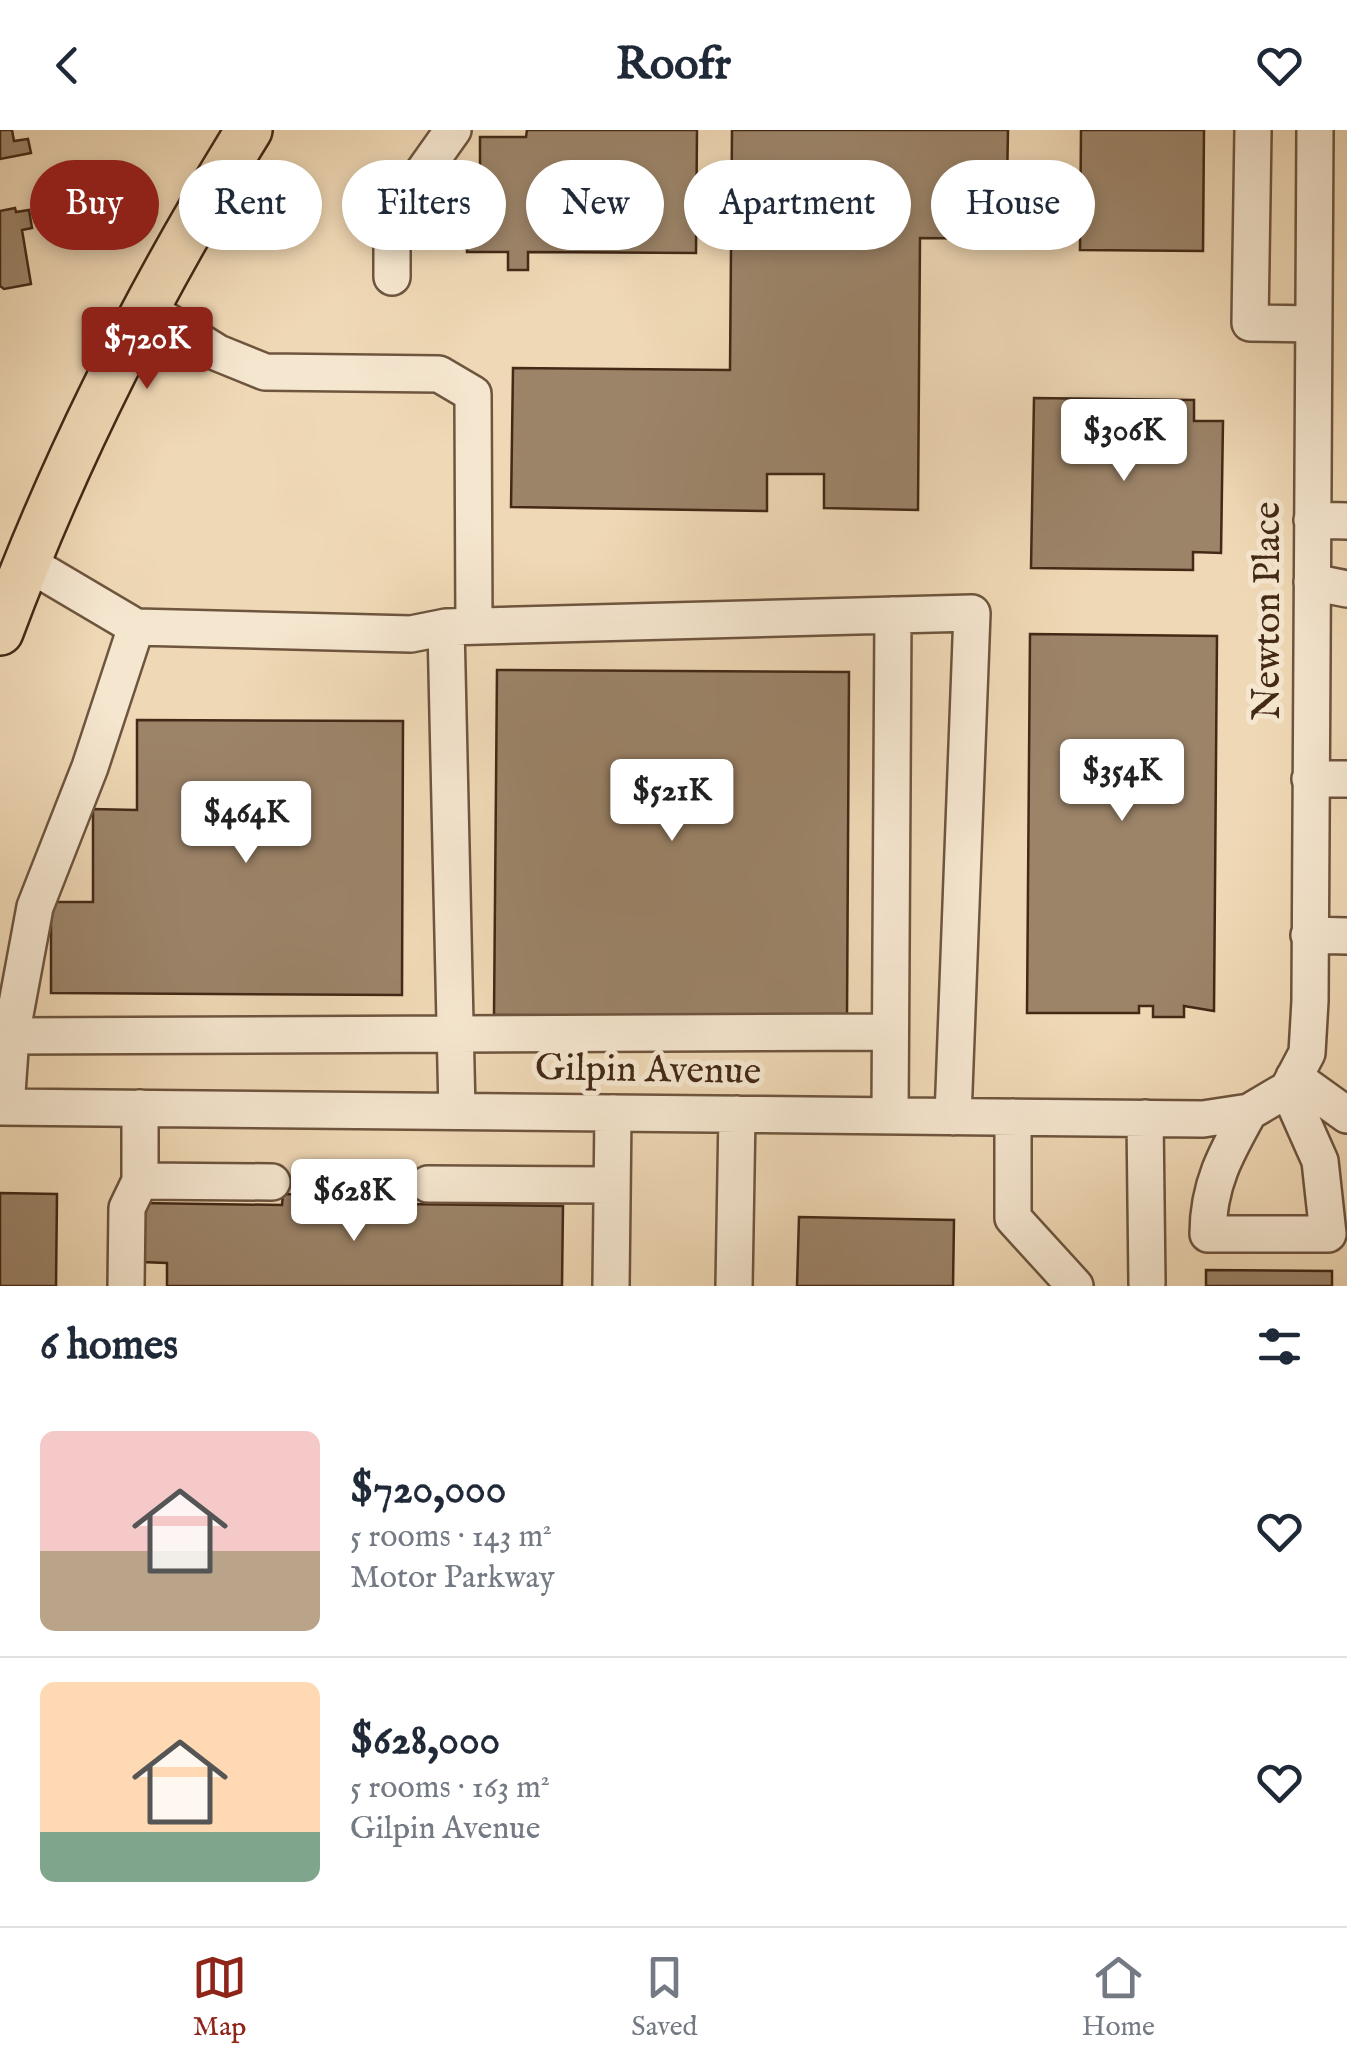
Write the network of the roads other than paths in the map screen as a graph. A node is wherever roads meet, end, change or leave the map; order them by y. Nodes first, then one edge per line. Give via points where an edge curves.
1 (453, 130) edge
2 (1253, 130) edge
3 (1315, 130) edge
4 (235, 141) edge
5 (392, 276) dead end
6 (146, 308) junction
7 (1314, 324) junction
8 (1312, 520) junction
9 (1347, 521) edge
10 (26, 562) junction
11 (1312, 582) junction
12 (1347, 588) edge
13 (893, 614) junction
14 (460, 626) junction
15 (136, 627) junction
16 (0, 632) edge
17 (1310, 779) junction
18 (1347, 779) edge
19 (1308, 935) junction
20 (1347, 936) edge
21 (457, 1032) junction
22 (889, 1032) junction
23 (11, 1036) junction
24 (1291, 1083) junction
25 (3, 1107) edge
26 (140, 1108) junction
27 (457, 1111) junction
28 (1249, 1112) junction
29 (613, 1113) junction
30 (738, 1114) junction
31 (890, 1116) junction
32 (954, 1116) junction
33 (1347, 1116) edge
34 (1013, 1117) junction
35 (1145, 1118) junction
36 (140, 1180) junction
37 (272, 1182) dead end
38 (428, 1184) dead end
39 (612, 1185) junction
40 (1147, 1284) dead end
41 (126, 1286) edge
42 (611, 1286) edge
43 (734, 1286) edge
44 (1075, 1286) edge

1 - 5 street via 392,216
2 - 7 street via 1250,322
3 - 7 street, Newton Place
4 - 6 main road
6 - 10 main road
6 - 14 street via 218,353 265,372 439,374 473,394
7 - 8 street, Newton Place
8 - 9 street
8 - 11 street, Newton Place
10 - 15 street
10 - 16 main road
11 - 12 street
11 - 17 street, Newton Place
13 - 14 street
13 - 22 street
13 - 32 street via 972,612
14 - 15 street via 410,634
14 - 21 street
15 - 23 street via 35,907
17 - 18 street
17 - 19 street, Newton Place
19 - 20 street
19 - 24 street, Newton Place via 1307,1052
21 - 22 street
21 - 23 street
21 - 27 street
22 - 31 street
23 - 25 street
24 - 28 street, Gilpin Avenue
24 - 28 street via 1320,1162 1328,1234 1208,1234 1208,1197
24 - 33 street
25 - 26 street, Gilpin Avenue
26 - 27 street, Gilpin Avenue
26 - 36 street
27 - 29 street, Gilpin Avenue
28 - 35 street, Gilpin Avenue
29 - 30 street, Gilpin Avenue
29 - 39 street
30 - 31 street, Gilpin Avenue
30 - 43 street
31 - 32 street, Gilpin Avenue
32 - 34 street, Gilpin Avenue
34 - 35 street, Gilpin Avenue
34 - 44 street via 1013,1218
35 - 40 street
36 - 37 street
36 - 41 street via 127,1208
38 - 39 street
39 - 42 street

